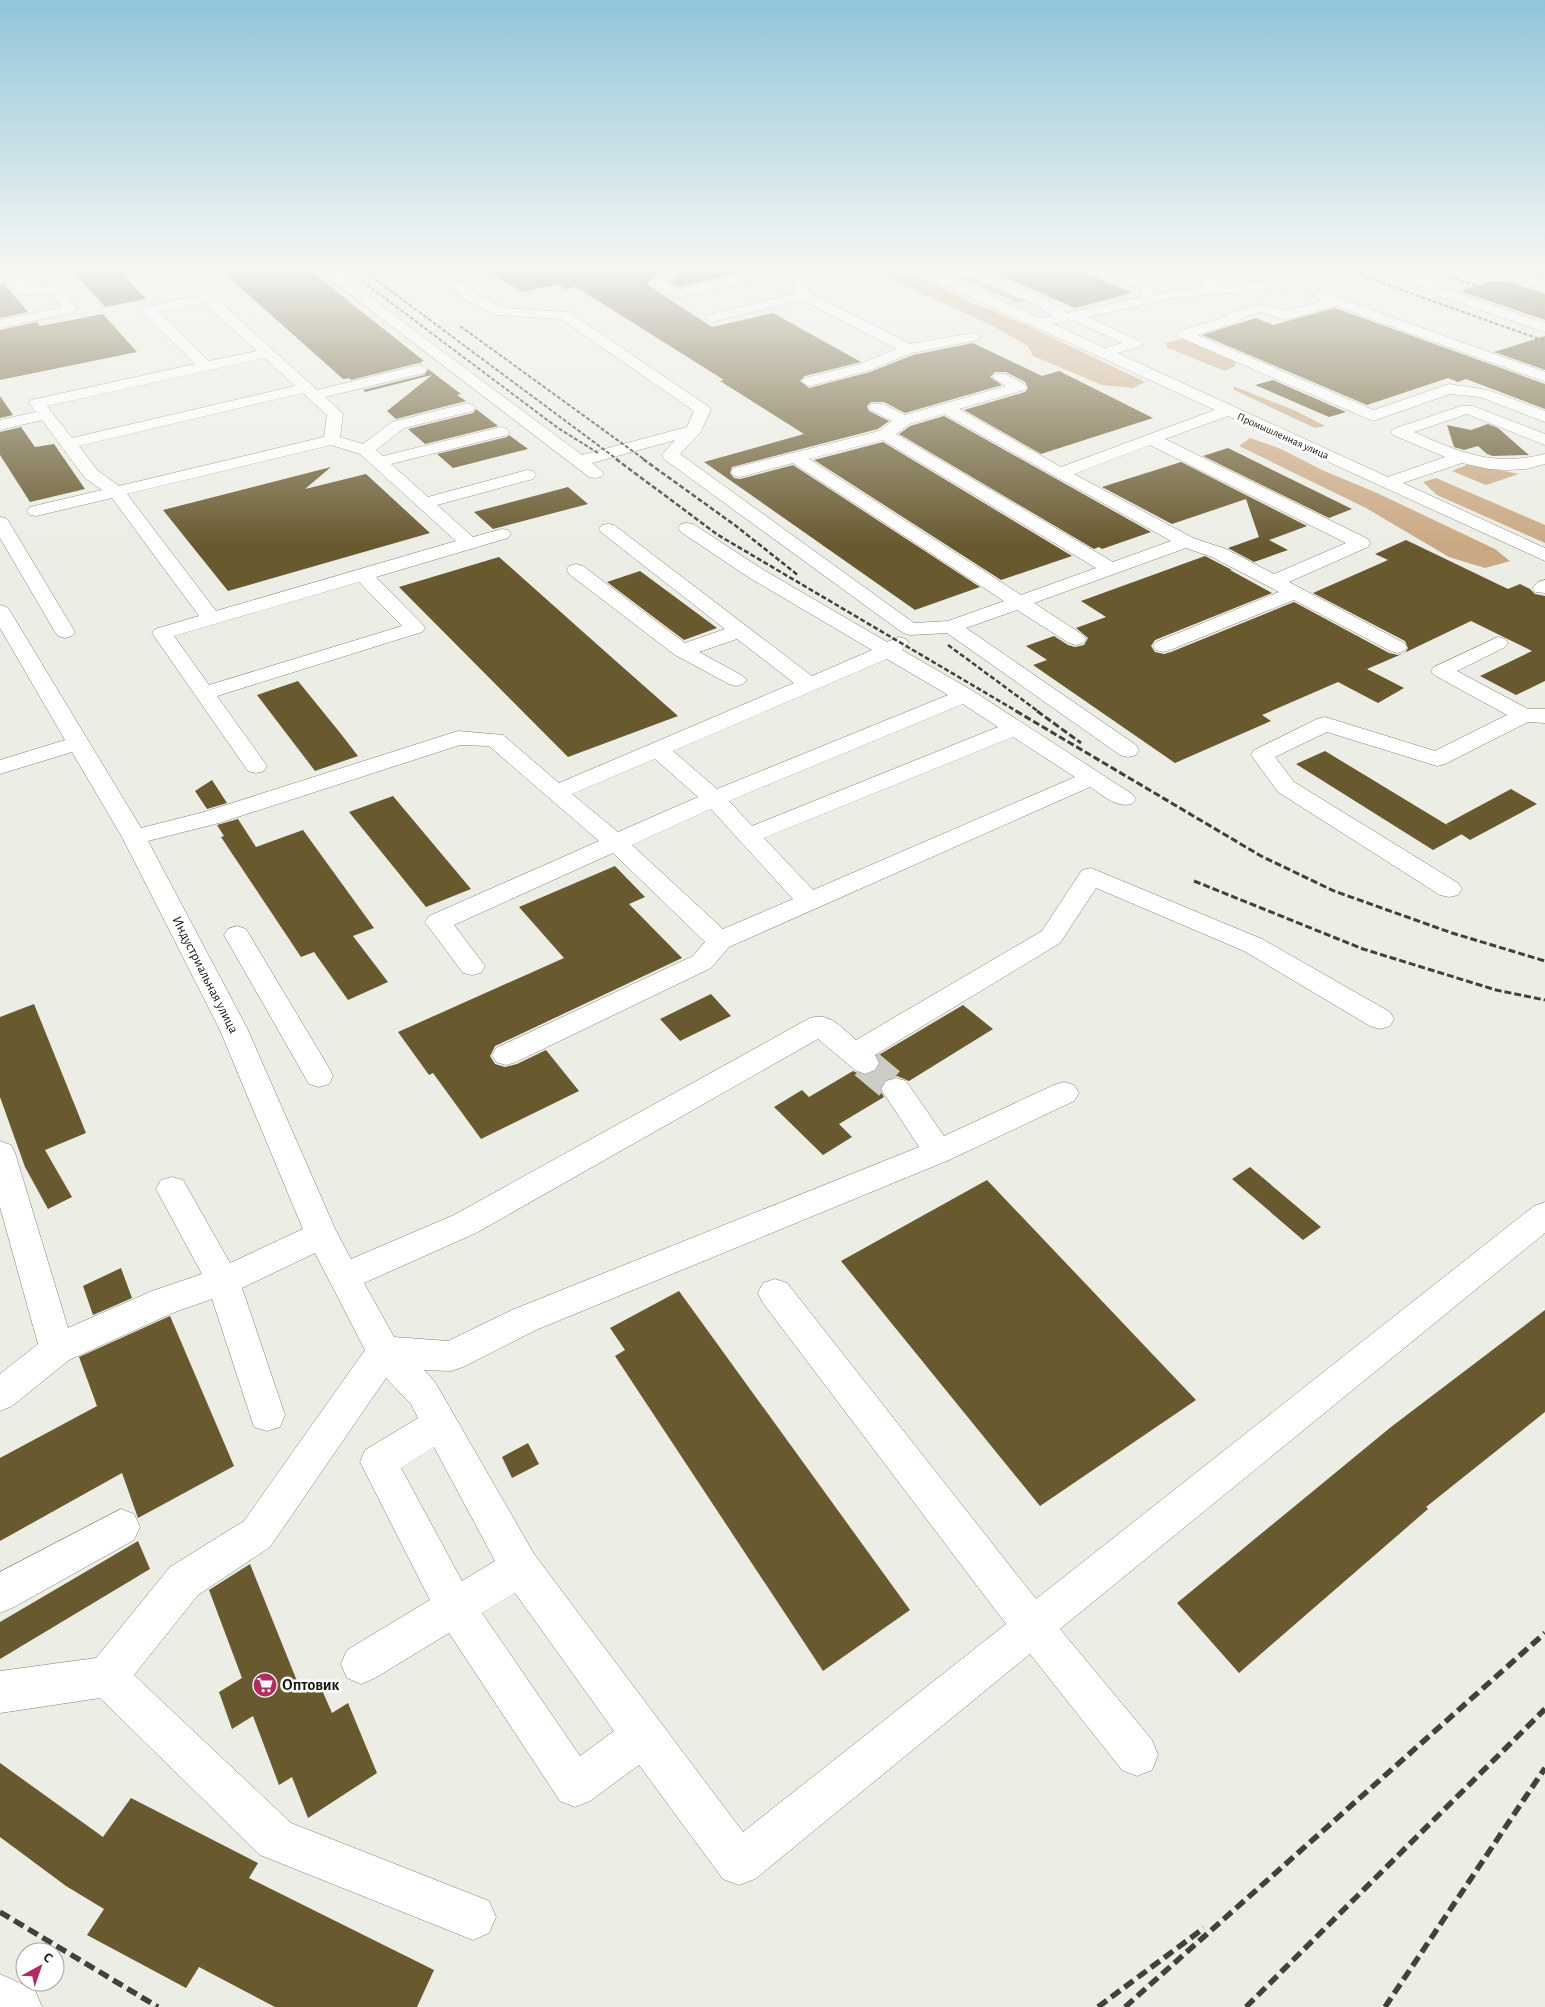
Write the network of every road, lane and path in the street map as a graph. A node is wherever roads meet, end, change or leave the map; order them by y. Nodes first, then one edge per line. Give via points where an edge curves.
1 (198, 359) edge
2 (241, 359) edge
3 (274, 359) edge
4 (443, 359) edge
5 (628, 359) edge
6 (885, 359) edge
7 (1114, 359) edge
8 (1241, 359) edge
9 (1495, 359) edge
10 (205, 366) junction
11 (419, 370) dead end
12 (1000, 377) dead end
13 (1545, 377) edge
14 (810, 381) dead end
15 (311, 392) junction
16 (877, 407) dead end
17 (467, 408) dead end
18 (947, 408) junction
19 (1226, 411) junction
20 (45, 415) junction
21 (1545, 417) edge
22 (903, 421) junction
23 (0, 425) edge
24 (694, 430) junction
25 (501, 432) dead end
26 (885, 434) junction
27 (1151, 439) junction
28 (332, 440) junction
29 (1545, 440) edge
30 (68, 444) junction
31 (366, 450) junction
32 (796, 458) junction
33 (1460, 458) junction
34 (1545, 459) edge
35 (579, 461) junction
36 (379, 462) junction
37 (740, 472) dead end
38 (595, 473) dead end
39 (1060, 473) junction
40 (527, 475) dead end
41 (1387, 483) junction
42 (116, 492) junction
43 (425, 503) junction
44 (36, 510) dead end
45 (0, 522) edge
46 (687, 528) dead end
47 (608, 529) dead end
48 (502, 534) dead end
49 (1186, 542) junction
50 (470, 544) junction
51 (1545, 555) edge
52 (1112, 569) junction
53 (576, 570) dead end
54 (363, 575) junction
55 (1273, 582) junction
56 (1295, 593) junction
57 (1020, 602) junction
58 (0, 611) edge
59 (212, 619) junction
60 (951, 627) junction
61 (910, 630) junction
62 (65, 632) dead end
63 (740, 632) junction
64 (1076, 639) dead end
65 (1498, 643) dead end
66 (1163, 646) dead end
67 (1397, 647) dead end
68 (682, 651) junction
69 (888, 651) junction
70 (736, 680) dead end
71 (810, 685) junction
72 (204, 693) junction
73 (964, 696) junction
74 (1535, 715) edge
75 (1015, 728) junction
76 (77, 743) junction
77 (658, 749) junction
78 (1128, 750) dead end
79 (256, 766) dead end
80 (0, 767) edge
81 (1092, 778) junction
82 (557, 792) junction
83 (714, 799) junction
84 (1124, 799) dead end
85 (749, 836) junction
86 (134, 837) junction
87 (617, 844) junction
88 (1449, 889) dead end
89 (810, 902) junction
90 (237, 935) dead end
91 (720, 941) junction
92 (472, 966) dead end
93 (1380, 1019) dead end
94 (506, 1055) dead end
95 (319, 1076) dead end
96 (896, 1089) tunnel mouth
97 (1064, 1093) dead end
98 (938, 1152) junction
99 (0, 1153) edge
100 (172, 1190) dead end
101 (8, 1209) edge
102 (1545, 1216) edge
103 (322, 1235) junction
104 (344, 1277) junction
105 (223, 1282) junction
106 (775, 1293) dead end
107 (57, 1349) junction
108 (384, 1352) junction
109 (0, 1395) edge
110 (267, 1415) dead end
111 (439, 1424) junction
112 (121, 1527) dead end
113 (520, 1568) junction
114 (0, 1594) edge
115 (455, 1607) junction
116 (1033, 1627) junction
117 (361, 1664) dead end
118 (107, 1678) junction
119 (0, 1692) edge
120 (643, 1736) junction
121 (1137, 1755) dead end
122 (473, 1917) dead end
123 (0, 1998) edge
124 (18, 2007) edge

1 - 10 street
2 - 10 street
3 - 15 street
4 - 35 street
5 - 24 street via 703,410
6 - 14 street
7 - 19 street, Промышленная улица
8 - 21 street via 1373,416 1449,389 1483,393
9 - 13 street
10 - 20 street via 37,403
11 - 15 street
12 - 18 street via 1019,387
15 - 28 street via 335,414
15 - 30 street
16 - 22 street
17 - 31 street via 398,425
18 - 22 street
18 - 39 street
19 - 27 street
19 - 41 street, Промышленная улица
20 - 23 street
20 - 30 street
22 - 26 street
24 - 35 street
24 - 61 street via 670,455
25 - 36 street
26 - 32 street
26 - 52 street
27 - 39 street
27 - 55 street via 1361,543
28 - 31 street
28 - 42 street
29 - 33 street via 1467,409 1400,432
30 - 42 street via 92,474
31 - 36 street
32 - 37 street
32 - 57 street
33 - 34 street via 1513,466
33 - 41 street
35 - 38 street
36 - 43 street
39 - 49 street
40 - 43 street
41 - 51 street, Промышленная улица
42 - 44 street
42 - 59 street
43 - 50 street
45 - 62 street
46 - 69 street via 755,573
47 - 63 street
48 - 50 street
49 - 52 street
49 - 55 street via 1219,553
50 - 54 street
52 - 57 street
53 - 68 street
54 - 59 street
54 - 72 street via 415,628
55 - 56 street
56 - 66 street
56 - 67 street
57 - 60 street
57 - 64 street
58 - 76 street, Индустриальная улица
59 - 72 street via 162,633
60 - 61 street
60 - 78 street
61 - 69 street
63 - 68 street
63 - 71 street
65 - 74 street via 1441,671
68 - 70 street
69 - 71 street
69 - 73 street
71 - 77 street
72 - 79 street
73 - 75 street
73 - 83 street
74 - 88 street via 1438,759 1325,724 1262,755 1286,787
75 - 81 street
75 - 85 street
76 - 80 street
76 - 86 street, Индустриальная улица
77 - 82 street
77 - 83 street
81 - 84 street
81 - 89 street
82 - 86 street via 495,740 458,738 211,818
82 - 87 street
83 - 85 street
83 - 87 street
85 - 89 street
86 - 103 street, Индустриальная улица via 233,1028
87 - 91 street
87 - 92 street via 438,922
89 - 91 street
90 - 95 street
91 - 94 street via 702,962
93 - 104 street via 1253,945 1091,876 1051,937 859,1058 820,1025 465,1224
96 - 98 street
97 - 98 street
98 - 108 street via 524,1320 451,1356
99 - 101 street
100 - 105 street
101 - 107 street
102 - 116 street
103 - 104 street, Индустриальная улица
103 - 105 street
104 - 108 street, Индустриальная улица
105 - 107 street via 164,1301
105 - 110 street
106 - 116 street
107 - 109 street
108 - 111 street, Индустриальная улица via 423,1393
108 - 118 street via 257,1534 184,1581
111 - 113 street, Индустриальная улица
111 - 115 street via 378,1462
112 - 114 street
113 - 115 street
113 - 120 street, Индустриальная улица
115 - 117 street
115 - 120 street via 575,1786
116 - 120 street, Индустриальная улица via 739,1863
116 - 121 street
118 - 119 street
118 - 122 street via 276,1839
123 - 124 street

